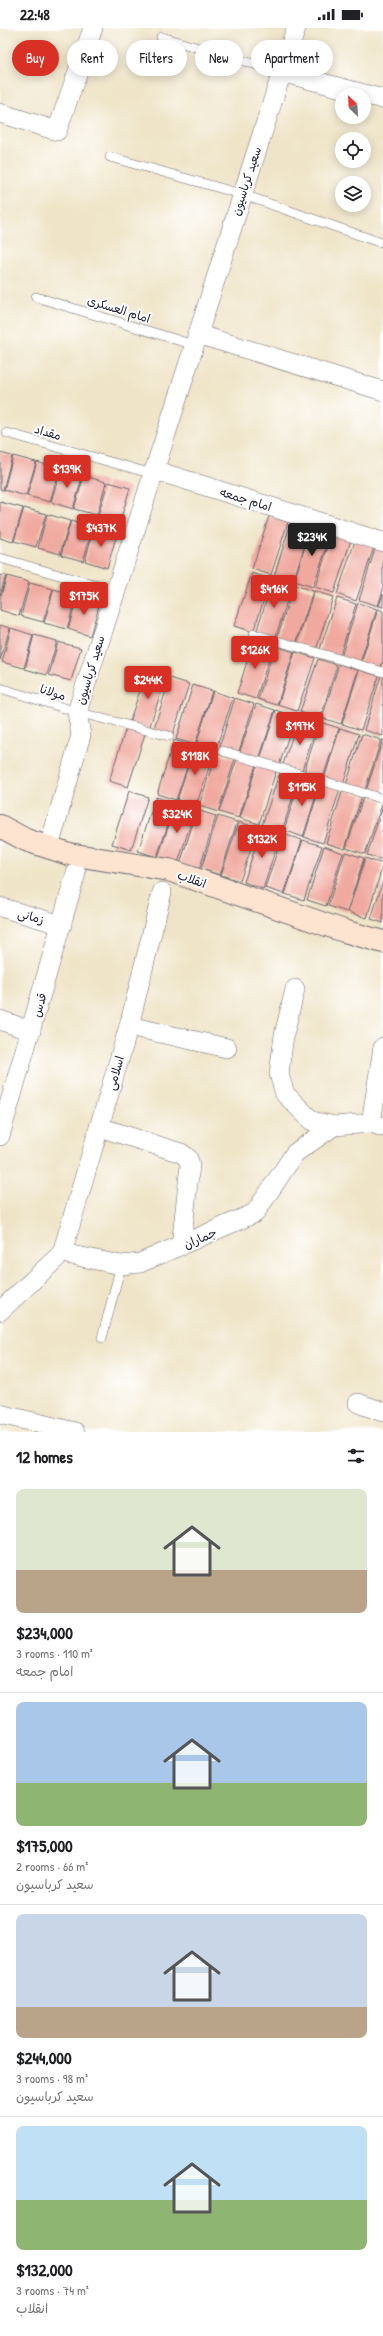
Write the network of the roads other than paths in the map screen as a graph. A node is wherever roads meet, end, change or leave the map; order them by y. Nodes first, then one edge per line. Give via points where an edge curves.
1 (93, 28) edge
2 (296, 28) edge
3 (161, 38) dead end
4 (292, 40) edge
5 (251, 63) edge
6 (281, 76) edge
7 (297, 76) edge
8 (383, 99) edge
9 (0, 113) edge
10 (110, 157) dead end
11 (241, 194) junction
12 (379, 242) dead end
13 (36, 297) dead end
14 (196, 339) junction
15 (383, 391) edge
16 (7, 433) dead end
17 (153, 472) junction
18 (383, 542) edge
19 (0, 558) edge
20 (115, 591) junction
21 (254, 634) dead end
22 (383, 672) edge
23 (0, 688) edge
24 (77, 712) junction
25 (169, 736) dead end
26 (223, 750) dead end
27 (383, 799) edge
28 (0, 826) edge
29 (49, 847) junction
30 (76, 873) dead end
31 (162, 892) dead end
32 (0, 907) edge
33 (62, 925) junction
34 (383, 942) edge
35 (295, 989) dead end
36 (0, 1020) edge
37 (129, 1026) junction
38 (31, 1031) junction
39 (227, 1048) dead end
40 (383, 1048) edge
41 (377, 1125) edge
42 (334, 1126) junction
43 (99, 1127) junction
44 (0, 1136) edge
45 (181, 1246) junction
46 (62, 1253) junction
47 (121, 1265) junction
48 (0, 1311) edge
49 (102, 1338) dead end
50 (358, 1403) dead end
51 (383, 1412) edge
52 (0, 1414) edge
53 (48, 1428) edge
54 (75, 1432) edge

1 - 9 street via 57,131
2 - 4 street, سعید کرباسیون
3 - 5 lane
6 - 11 street, سعید کرباسیون
7 - 8 street
10 - 11 lane
11 - 12 lane
11 - 14 street, سعید کرباسیون
13 - 14 lane, امام العسکری
14 - 15 street
14 - 17 street, سعید کرباسیون
16 - 17 lane, مقداد
17 - 18 street, امام جمعه
17 - 20 street, سعید کرباسیون
19 - 20 lane
20 - 24 street, سعید کرباسیون
21 - 22 lane
23 - 24 lane, مولانا
24 - 25 lane, مولانا
24 - 29 street, سعید کرباسیون via 81,736
26 - 27 lane
28 - 29 street, انقلاب via 26,840
29 - 34 street, انقلاب via 69,854 169,870 344,931
30 - 33 street, قدس
31 - 37 street, اسلامی
32 - 33 street, زمانی
33 - 38 street, قدس
35 - 42 street via 284,1035 279,1074 285,1094 312,1121
36 - 38 street
37 - 39 street
37 - 43 street, اسلامی
38 - 44 street, قدس
40 - 41 street
41 - 42 street
42 - 45 street, جماران via 295,1153 255,1213
43 - 45 street via 181,1153 188,1158 190,1166
43 - 46 street, اسلامی
45 - 47 street, جماران via 140,1263
46 - 47 street, جماران
46 - 48 street
47 - 49 lane
50 - 51 street
52 - 53 street
53 - 54 street

